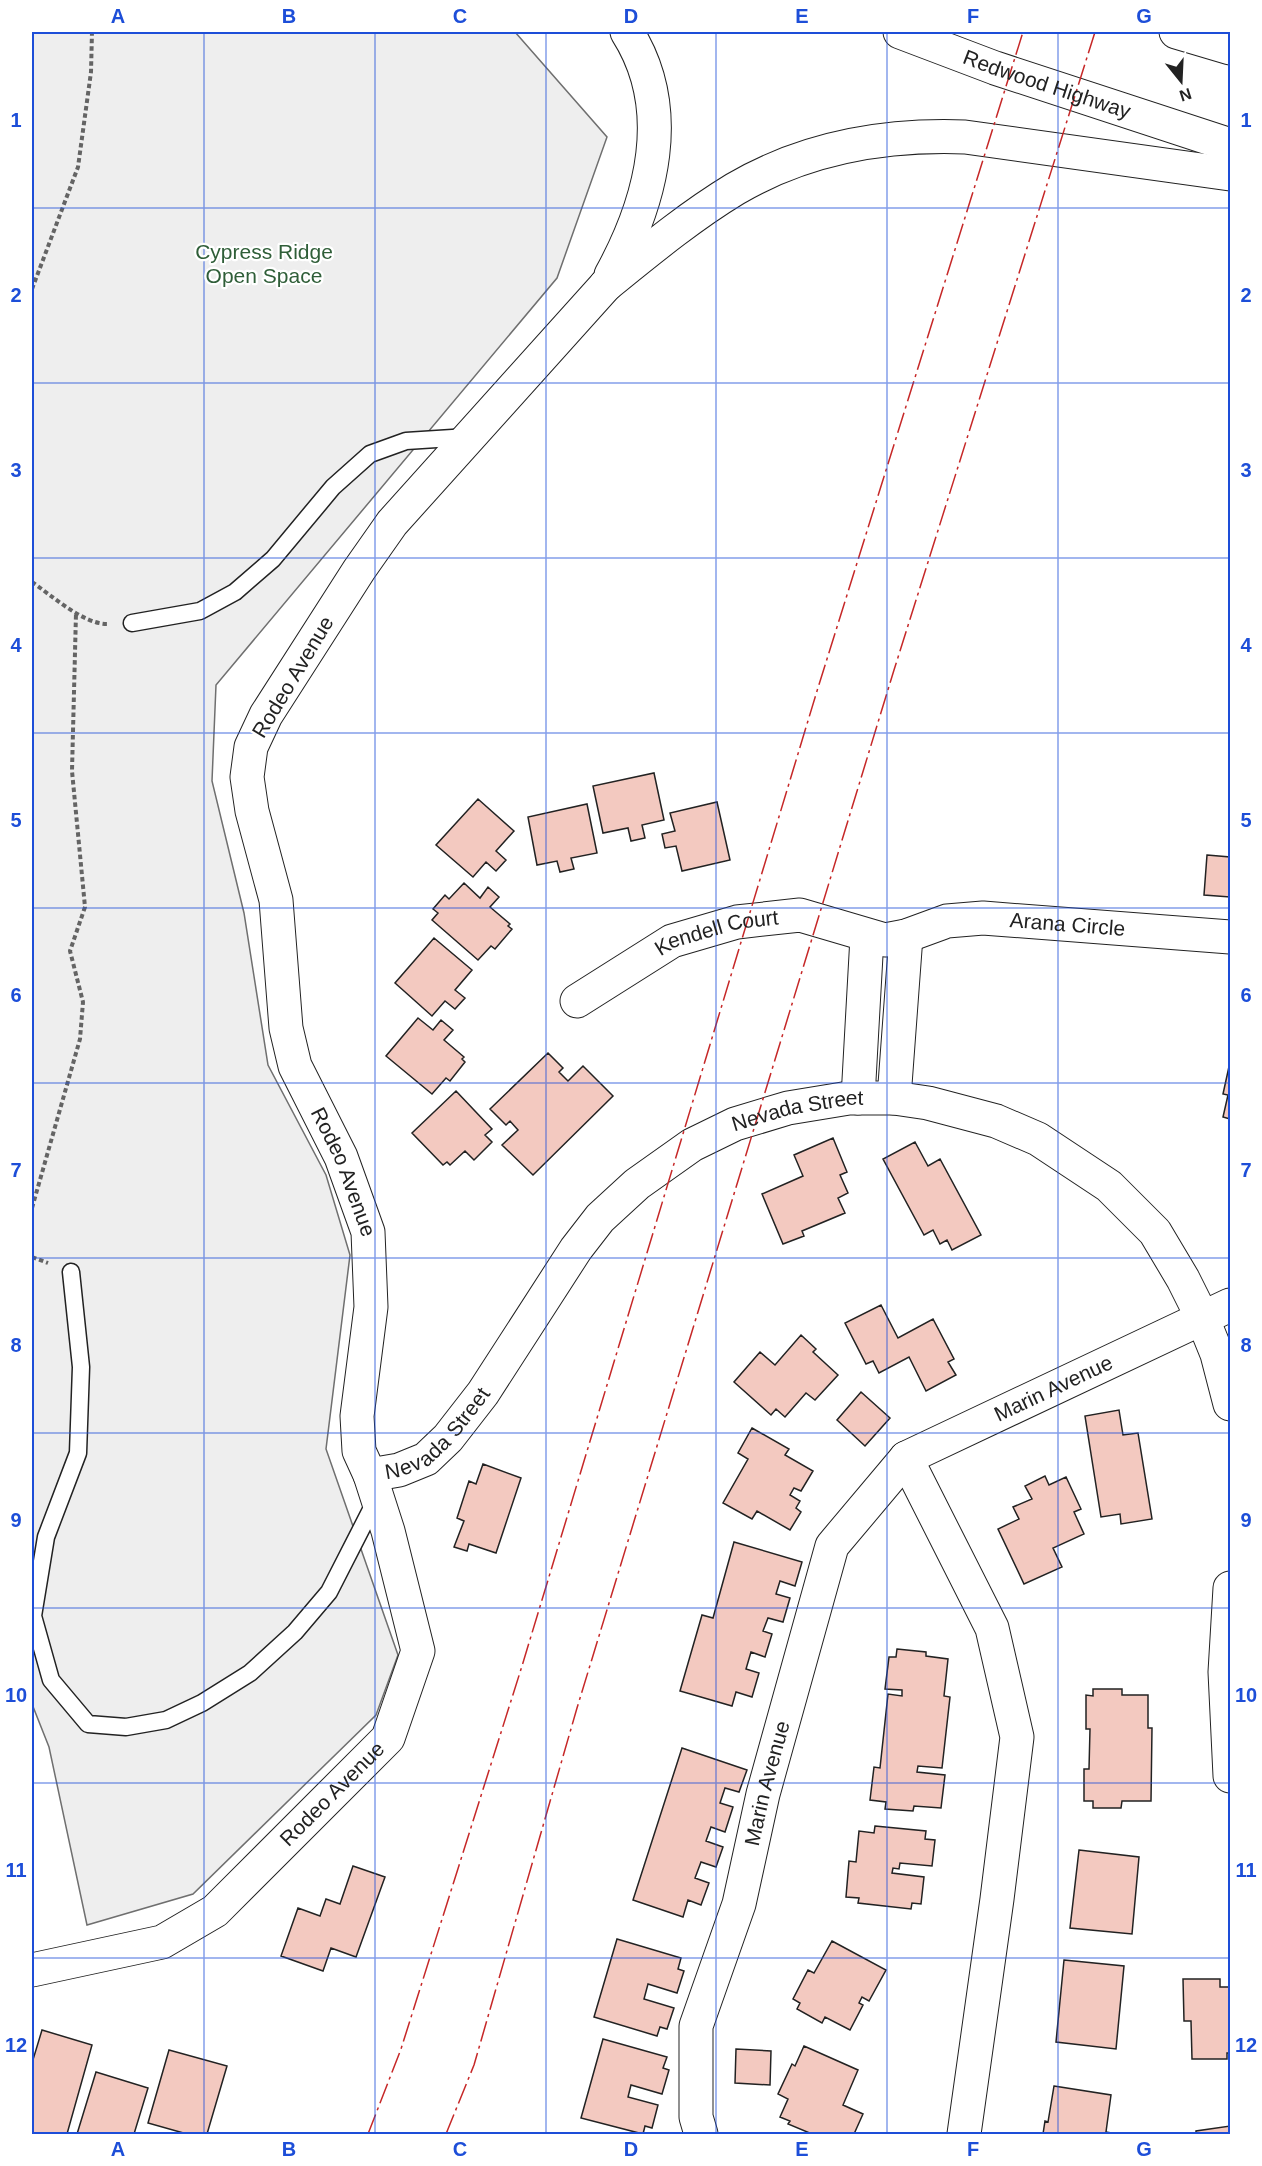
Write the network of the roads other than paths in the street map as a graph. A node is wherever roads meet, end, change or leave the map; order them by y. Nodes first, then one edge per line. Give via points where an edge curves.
1 (627, 32) edge
2 (900, 32) edge
3 (1185, 34) edge
4 (1230, 41) edge
5 (1230, 48) edge
6 (1230, 145) edge
7 (1230, 174) edge
8 (606, 285) junction
9 (468, 437) junction
10 (132, 623) road end
11 (867, 936) junction
12 (906, 936) junction
13 (1230, 937) edge
14 (577, 1000) dead end
15 (858, 1098) junction
16 (894, 1098) junction
17 (71, 1272) dead end
18 (1216, 1311) edge
19 (1230, 1404) edge
20 (906, 1458) junction
21 (373, 1487) junction
22 (1230, 1588) edge
23 (1230, 1776) edge
24 (32, 1970) edge
25 (701, 2134) edge
26 (964, 2134) edge

1 - 8 main road via 650,85 654,153 642,207
2 - 6 main road, Redwood Highway via 995,69
3 - 4 main road
3 - 5 main road
7 - 8 main road via 965,137 887,139 813,155 737,188
8 - 9 main road, Rodeo Avenue
9 - 10 lane via 406,441 370,454 333,487 273,559 235,592 200,610
9 - 21 main road, Rodeo Avenue via 392,523 358,570 266,715 251,747 247,777 276,900 286,1028 295,1066 340,1157 368,1232 371,1307 357,1416 359,1451
11 - 12 main road, Kendell Court via 885,940
11 - 14 main road, Kendell Court via 800,915 737,922 672,941
11 - 15 main road
12 - 13 main road, Arana Circle via 947,921 983,918
12 - 16 main road
15 - 16 main road, Nevada Street
15 - 21 main road, Nevada Street via 788,1108 735,1124 692,1145 637,1184 600,1218 576,1249 483,1393 448,1438 426,1459
16 - 18 main road, Nevada Street via 996,1121 1038,1139 1108,1186 1155,1232 1182,1278
17 - 21 lane via 81,1367 78,1453 46,1537 33,1616 51,1680 88,1724 126,1727 166,1720 250,1673 295,1632 329,1592
18 - 19 main road, Nevada Street via 1216,1354
18 - 20 main road, Marin Avenue
20 - 25 main road, Marin Avenue via 832,1546 763,1794 739,1904 696,2026 696,2117
20 - 26 main road via 992,1628 1017,1737
21 - 24 main road, Rodeo Avenue via 418,1651 388,1738 215,1911 162,1942
22 - 23 main road via 1225,1672

